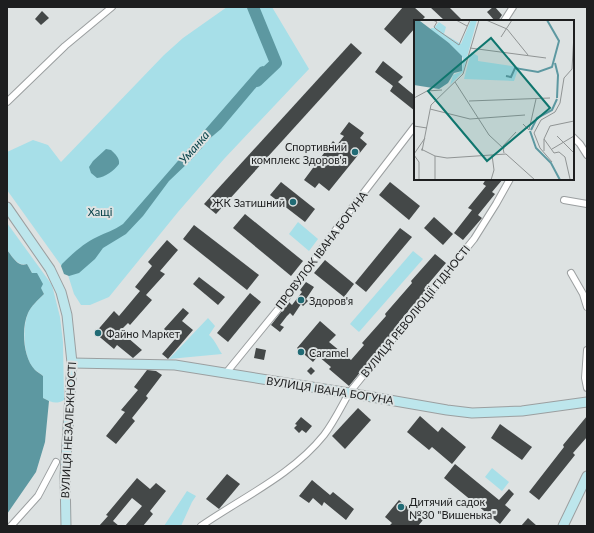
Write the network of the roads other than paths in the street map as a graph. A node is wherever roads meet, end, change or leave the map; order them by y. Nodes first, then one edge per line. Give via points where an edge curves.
1 (112, 7) edge
2 (514, 7) edge
3 (505, 20) edge
4 (7, 102) edge
5 (414, 127) edge
6 (574, 138) edge
7 (587, 155) edge
8 (509, 180) edge
9 (564, 200) dead end
10 (587, 204) edge
11 (7, 207) edge
12 (571, 273) dead end
13 (587, 307) edge
14 (587, 350) edge
15 (72, 363) junction
16 (226, 373) junction
17 (587, 388) edge
18 (349, 393) junction
19 (587, 402) edge
20 (56, 462) dead end
21 (587, 476) edge
22 (584, 487) edge
23 (11, 526) edge
24 (66, 526) edge
25 (201, 526) edge
26 (563, 526) edge

1 - 4 street via 65,46
2 - 3 street
5 - 16 street, ПРОВУЛОК ІВАНА БОГУНА via 279,308
6 - 7 street
8 - 18 street, ВУЛИЦЯ РЕВОЛЮЦІЇ ГІДНОСТІ via 474,239
9 - 10 street
11 - 15 main road, ВУЛИЦЯ НЕЗАЛЕЖНОСТІ via 50,269 61,292 67,315
12 - 13 street
14 - 17 street
15 - 16 main road, ВУЛИЦЯ ІВАНА БОГУНА via 175,365
15 - 24 main road, ВУЛИЦЯ НЕЗАЛЕЖНОСТІ via 65,476
16 - 18 main road, ВУЛИЦЯ ІВАНА БОГУНА
18 - 19 main road, ВУЛИЦЯ ІВАНА БОГУНА via 472,413 522,411
18 - 25 street, ВУЛИЦЯ РЕВОЛЮЦІЇ ГІДНОСТІ via 324,435 301,458 276,478
20 - 23 street via 38,496
21 - 22 main road
22 - 26 main road

